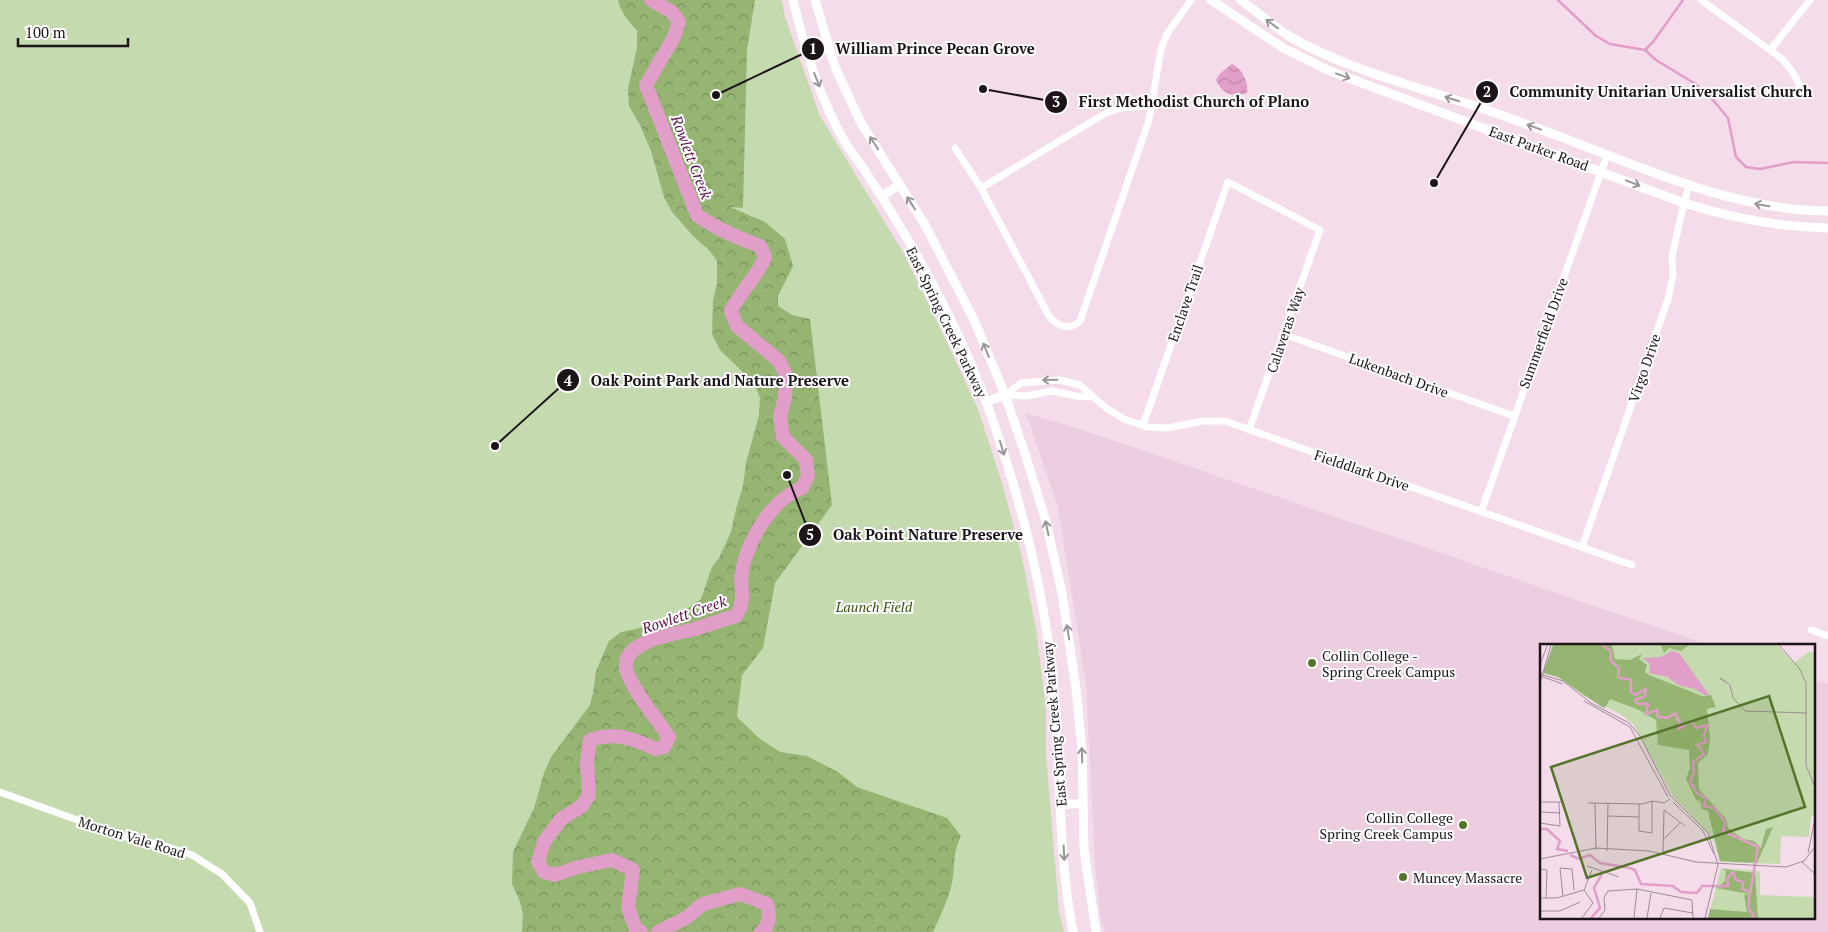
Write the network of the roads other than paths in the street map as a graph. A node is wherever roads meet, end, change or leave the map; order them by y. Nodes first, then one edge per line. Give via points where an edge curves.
1 (793, 0) edge
2 (815, 0) edge
3 (1191, 0) edge
4 (1211, 0) edge
5 (1240, 0) edge
6 (1701, 0) edge
7 (1810, 0) edge
8 (1289, 36) junction
9 (1282, 48) junction
10 (1771, 49) junction
11 (1330, 56) junction
12 (1324, 69) junction
13 (1398, 82) junction
14 (1801, 88) dead end
15 (1394, 95) junction
16 (1150, 106) junction
17 (1479, 107) junction
18 (1514, 120) junction
19 (1472, 123) junction
20 (1554, 135) junction
21 (1508, 136) junction
22 (955, 148) dead end
23 (1547, 151) junction
24 (1607, 155) junction
25 (1601, 171) junction
26 (900, 184) junction
27 (1690, 186) junction
28 (981, 188) junction
29 (881, 197) junction
30 (1684, 203) junction
31 (1792, 210) junction
32 (1828, 211) edge
33 (1791, 226) junction
34 (1828, 228) edge
35 (1320, 230) joint
36 (1283, 334) junction
37 (1005, 395) junction
38 (1093, 397) junction
39 (986, 402) junction
40 (1514, 416) junction
41 (1143, 425) junction
42 (1249, 430) junction
43 (1481, 512) junction
44 (1582, 547) junction
45 (1632, 565) dead end
46 (1811, 630) dead end
47 (1828, 636) edge
48 (0, 792) edge
49 (1083, 803) junction
50 (1061, 805) junction
51 (260, 932) edge
52 (1073, 932) edge
53 (1096, 932) edge

1 -> 29 main road, East Spring Creek Parkway via 816,80 846,144
26 -> 2 main road, East Spring Creek Parkway via 861,123 835,67
3 - 16 street via 1166,34
4 - 9 main road, East Parker Road
8 -> 5 main road, East Parker Road
6 - 10 street
7 - 10 street
8 - 9 main road
8 - 11 main road, East Parker Road
9 - 12 main road, East Parker Road
10 - 14 street via 1792,71
11 - 12 main road
11 - 13 main road, East Parker Road
12 -> 15 main road, East Parker Road
13 - 15 main road
17 -> 13 main road, East Parker Road
15 - 19 main road, East Parker Road
16 - 28 street via 1121,108 1106,113
16 - 28 street via 1149,120 1080,321 1075,326 1066,328 1049,316
17 - 18 main road, East Parker Road
17 - 19 main road
20 -> 18 main road, East Parker Road
18 - 21 main road
19 - 21 main road, East Parker Road
20 - 23 main road
20 - 24 main road, East Parker Road
21 - 23 main road, East Parker Road
22 - 28 street
23 - 25 main road, East Parker Road
24 - 25 street, Summerfield Drive
24 - 27 main road, East Parker Road
25 -> 30 main road, East Parker Road
25 - 40 street, Summerfield Drive
26 - 29 main road
37 -> 26 main road, East Spring Creek Parkway via 962,294
27 - 30 street, Virgo Drive
31 -> 27 main road, East Parker Road via 1746,202
29 - 39 main road, East Spring Creek Parkway via 929,279
30 - 33 main road, East Parker Road via 1730,217
30 - 44 street, Virgo Drive via 1672,256 1673,275 1668,299
31 - 32 main road, East Parker Road
31 - 33 main road
33 - 34 main road, East Parker Road
35 - 36 street, Calaveras Way
35 - 41 street, Enclave Trail via 1228,182
36 - 40 street, Lukenbach Drive
36 - 42 street, Calaveras Way
37 - 38 street via 1026,396 1052,391
38 -> 37 street, Fielddlark Drive via 1080,385 1059,380 1021,383
37 - 39 main road
49 -> 37 main road, East Spring Creek Parkway via 1082,749 1062,593 1045,518
38 - 41 street, Fielddlark Drive via 1124,420
39 -> 50 main road, East Spring Creek Parkway via 1013,484 1040,588 1054,691
40 - 43 street, Summerfield Drive
41 - 42 street, Fielddlark Drive via 1168,428 1203,421 1225,421
42 - 43 street, Fielddlark Drive
43 - 44 street, Fielddlark Drive
44 - 45 street, Fielddlark Drive
46 - 47 street
48 - 51 street, Morton Vale Road via 119,835 192,855 222,874 250,903
49 - 50 main road
49 - 53 main road, East Spring Creek Parkway via 1084,849
50 -> 52 main road, East Spring Creek Parkway via 1065,880

